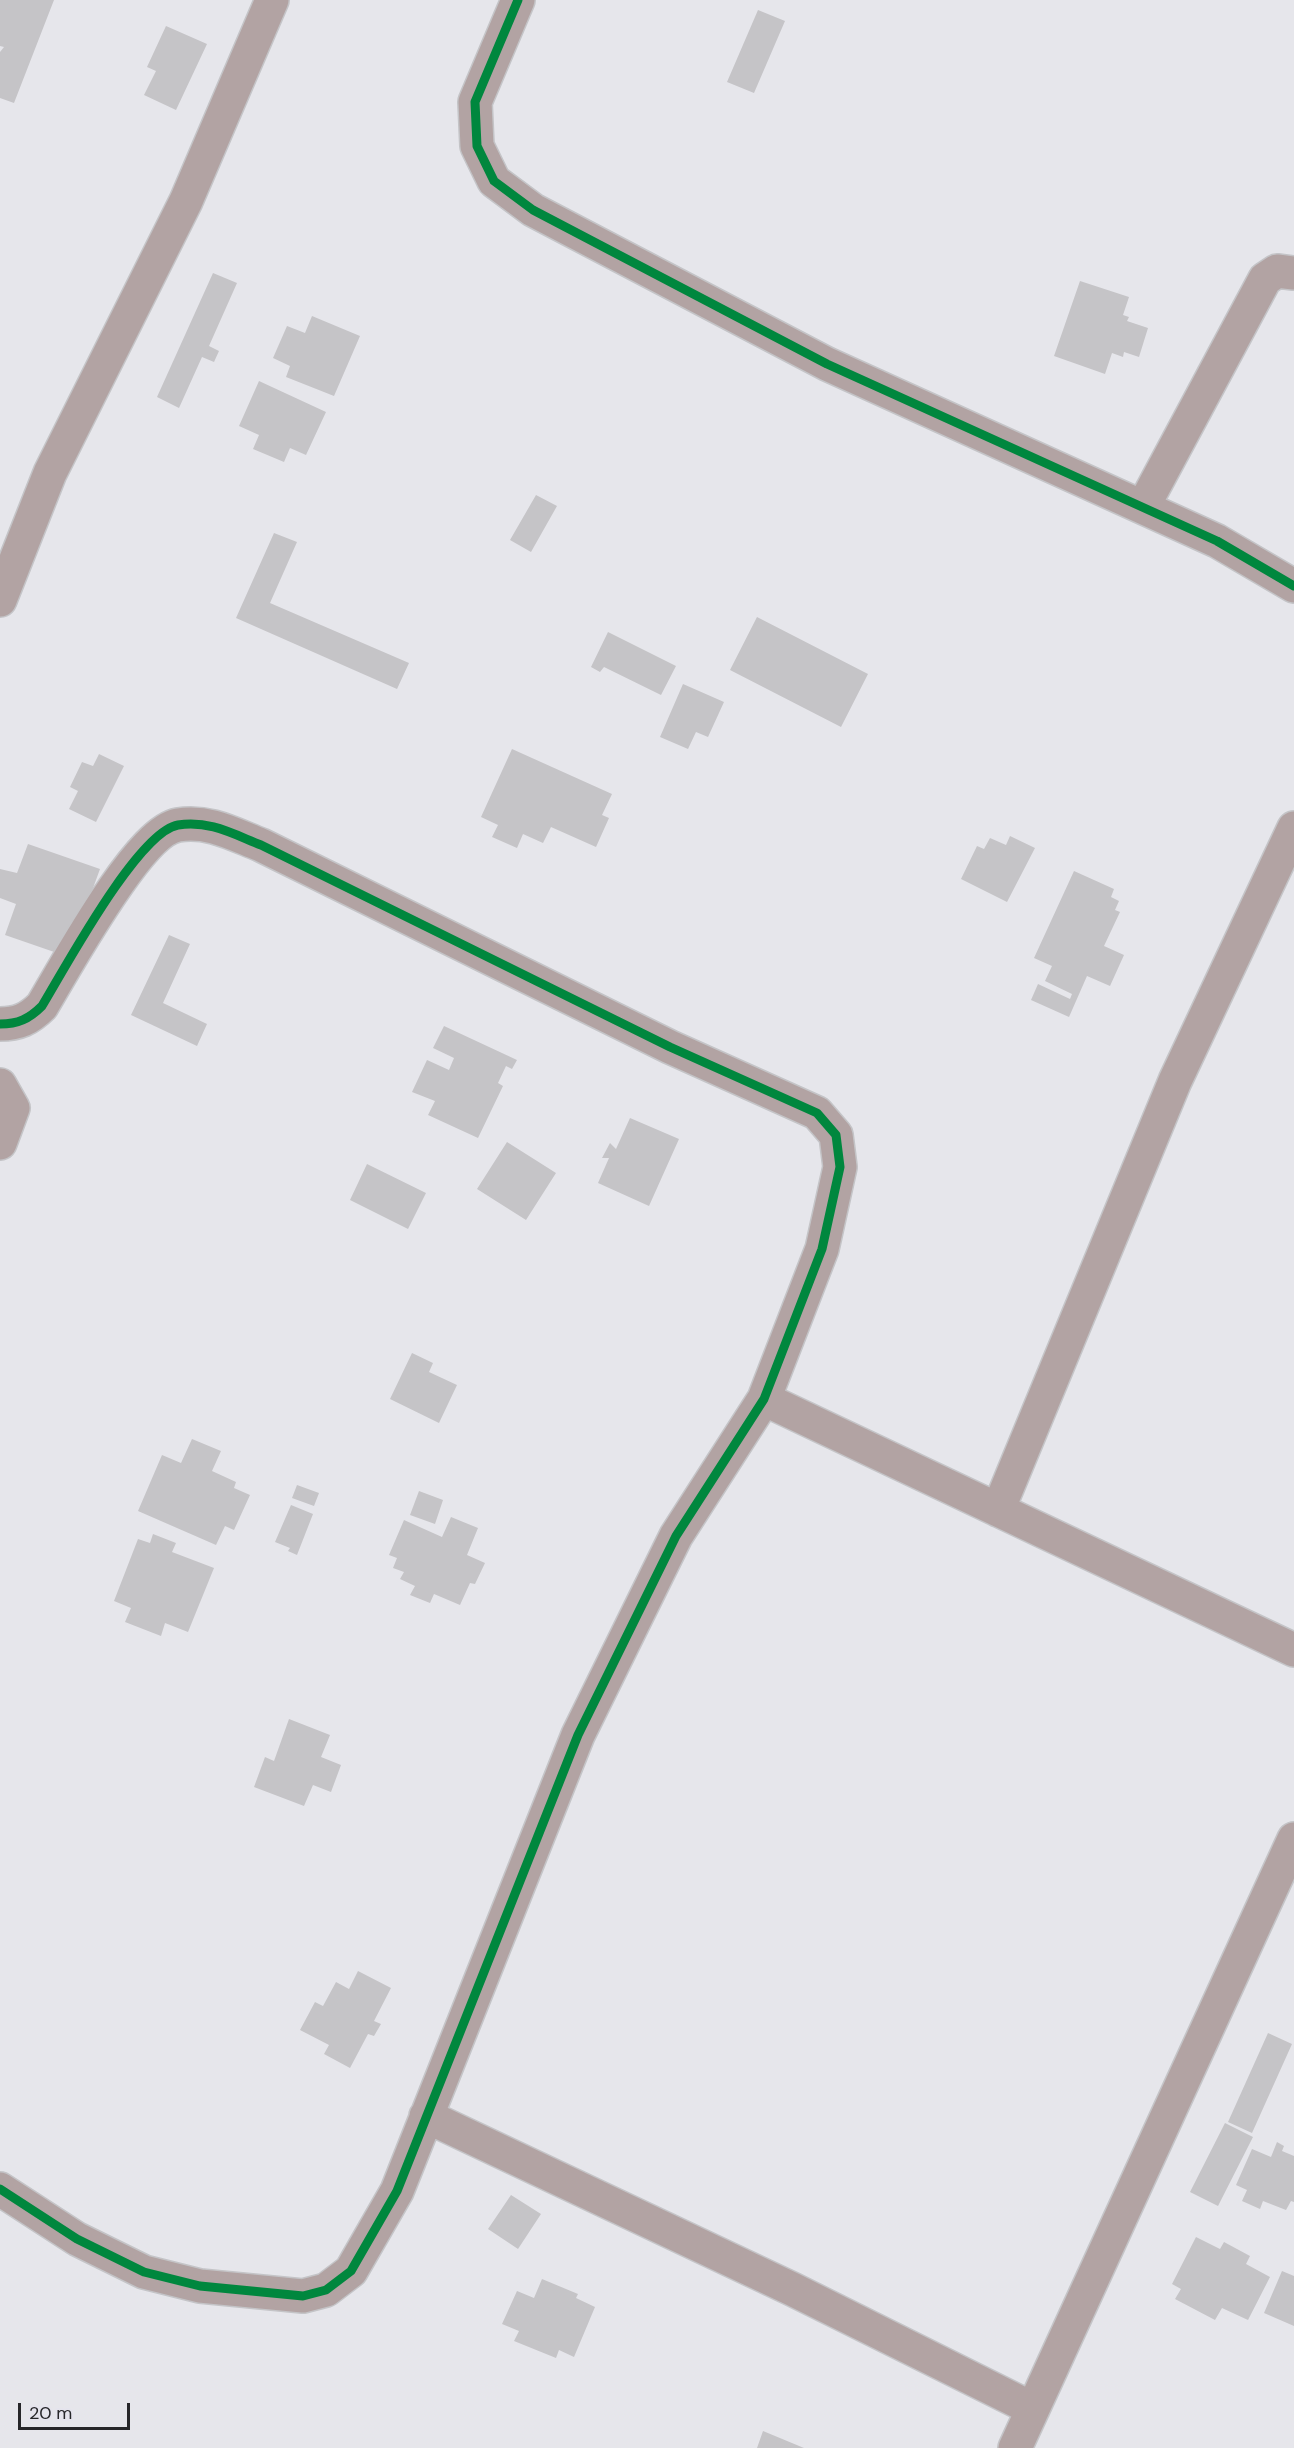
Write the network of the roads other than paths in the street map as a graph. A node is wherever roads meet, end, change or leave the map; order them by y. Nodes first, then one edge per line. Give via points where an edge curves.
1 (272, 0) edge
2 (518, 0) edge
3 (1294, 273) edge
4 (1143, 507) junction
5 (1294, 586) edge
6 (0, 600) edge
7 (1294, 828) edge
8 (0, 1024) edge
9 (0, 1085) edge
10 (0, 1143) edge
11 (764, 1399) junction
12 (998, 1510) junction
13 (1294, 1650) edge
14 (1294, 1839) edge
15 (426, 2116) junction
16 (0, 2189) edge
17 (1033, 2409) junction
18 (1015, 2448) edge

1 - 6 street via 186,201 50,473
2 - 4 street via 476,102 477,146 494,181 533,210 827,364
3 - 4 street via 1277,271 1265,279
4 - 5 street via 1217,541
7 - 12 street via 1175,1081
8 - 11 street via 32,1017 42,1006 131,863 153,839 176,826 208,824 261,845 670,1047 817,1113 836,1136 840,1167 822,1249
9 - 10 street via 13,1108
11 - 12 street
11 - 15 street via 676,1536 578,1735
12 - 13 street
14 - 17 street
15 - 16 street via 397,2191 351,2271 326,2290 303,2296 200,2286 144,2272 77,2239
15 - 17 street via 792,2289
17 - 18 street

